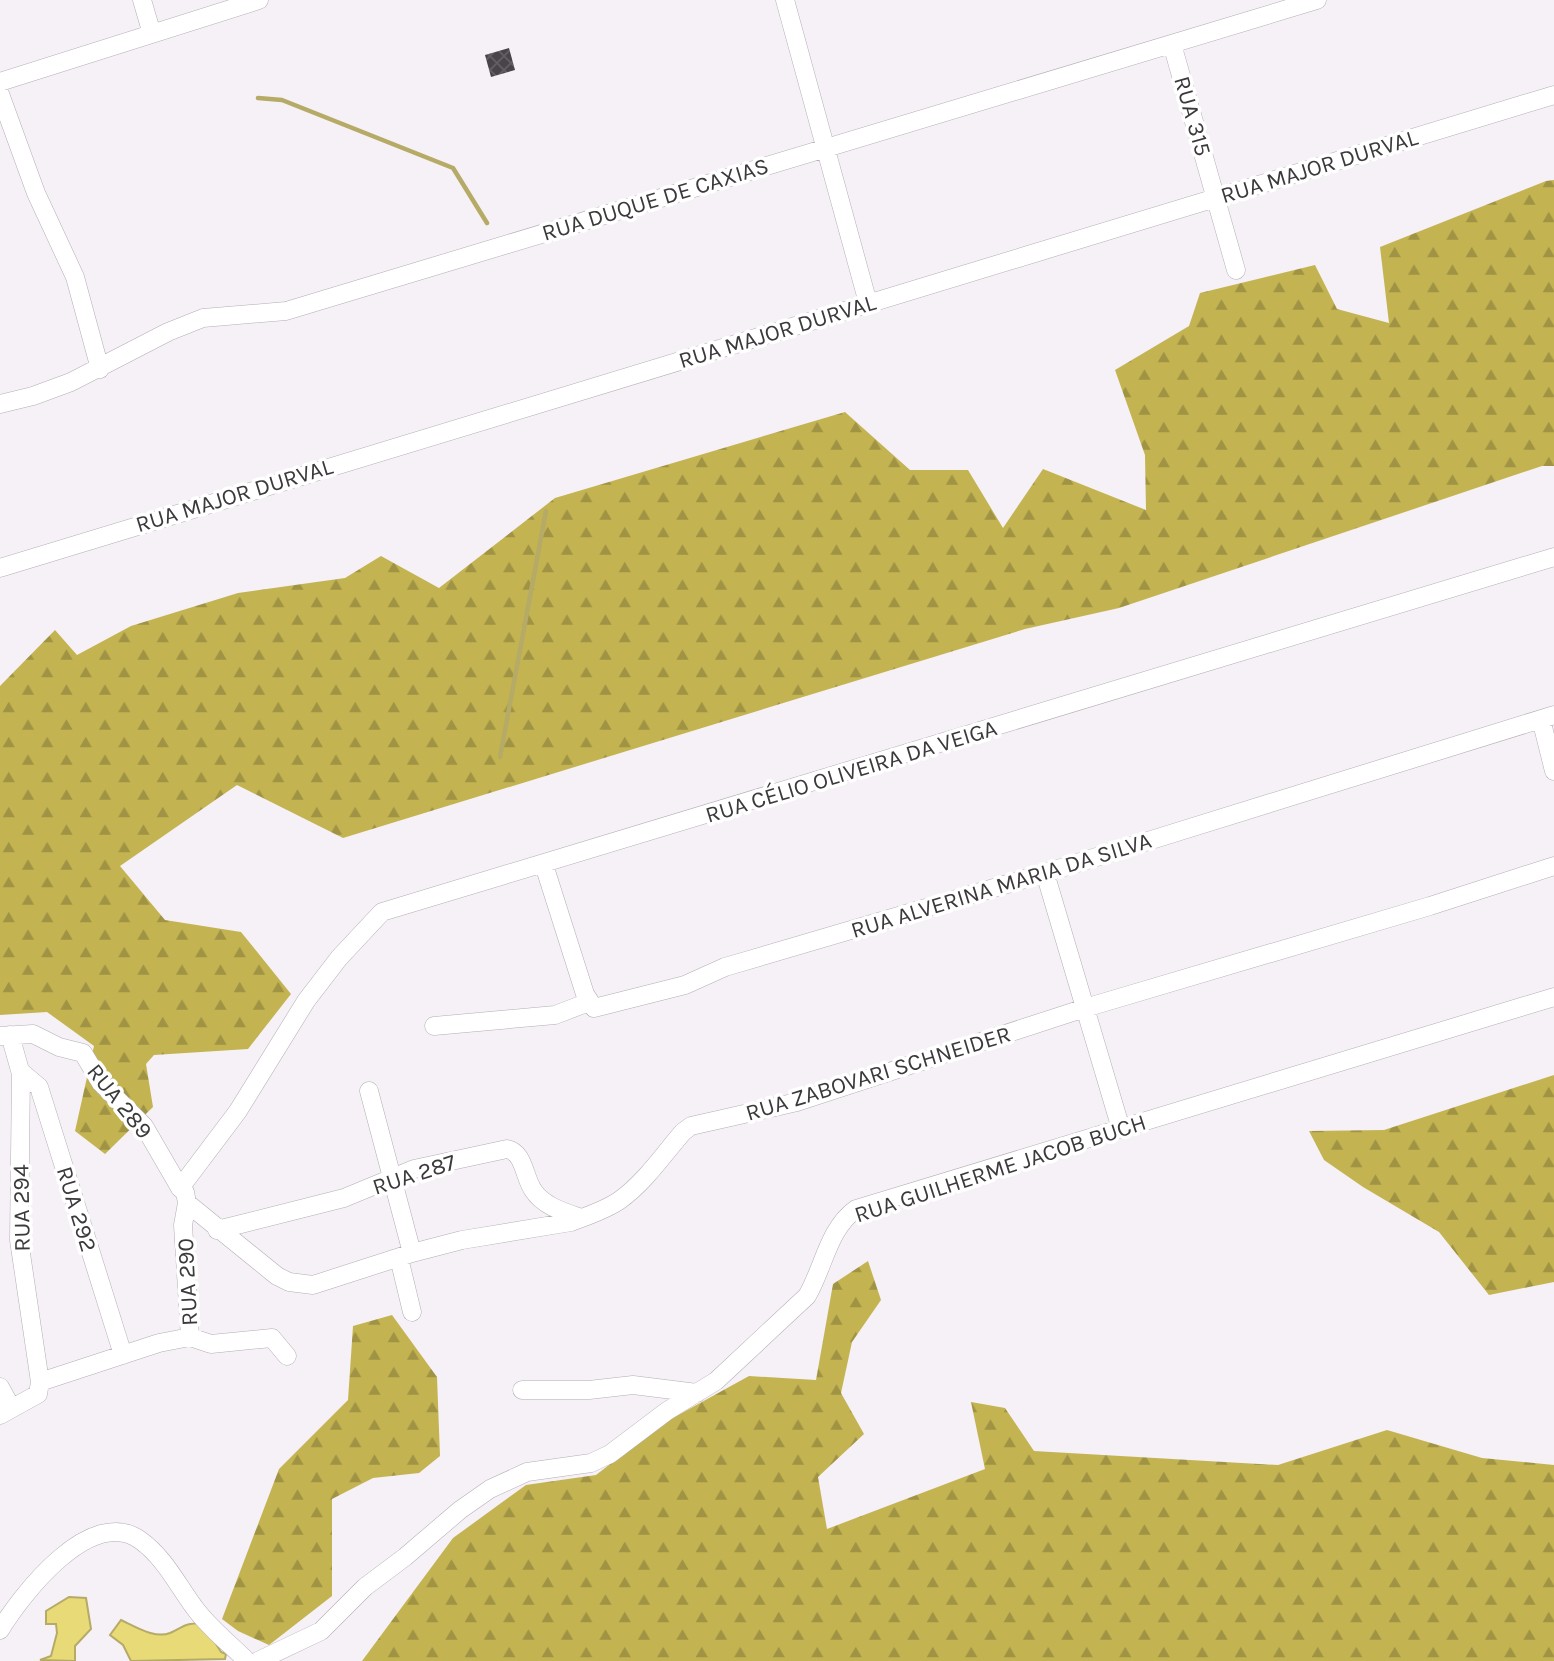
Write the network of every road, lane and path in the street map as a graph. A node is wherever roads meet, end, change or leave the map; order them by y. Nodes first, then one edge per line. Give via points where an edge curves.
1 (142, 0) edge
2 (259, 0) edge
3 (785, 0) edge
4 (1317, 0) edge
5 (152, 34) junction
6 (1172, 44) junction
7 (0, 82) edge
8 (0, 94) edge
9 (1554, 95) edge
10 (825, 148) junction
11 (1216, 197) junction
12 (1236, 270) dead end
13 (868, 303) junction
14 (100, 369) junction
15 (0, 404) edge
16 (1554, 557) edge
17 (0, 568) edge
18 (1548, 717) edge
19 (1554, 771) edge
20 (544, 865) junction
21 (1554, 866) edge
22 (1045, 873) junction
23 (1554, 997) edge
24 (589, 1002) junction
25 (1085, 1008) junction
26 (434, 1026) dead end
27 (5, 1036) edge
28 (20, 1071) junction
29 (369, 1091) dead end
30 (1121, 1129) junction
31 (392, 1178) junction
32 (183, 1196) junction
33 (581, 1218) junction
34 (218, 1230) junction
35 (405, 1255) junction
36 (412, 1311) dead end
37 (190, 1337) junction
38 (123, 1355) junction
39 (287, 1356) dead end
40 (40, 1382) junction
41 (0, 1387) edge
42 (522, 1390) dead end
43 (697, 1393) junction
44 (6, 1411) edge
45 (0, 1630) edge
46 (247, 1661) edge
47 (258, 1661) edge

1 - 5 street
2 - 5 street
3 - 10 street
4 - 6 street, RUA DUQUE DE CAXIAS
5 - 7 street
6 - 10 street, RUA DUQUE DE CAXIAS
6 - 11 street, RUA 315
8 - 14 street via 36,193 75,277
9 - 11 street, RUA MAJOR DURVAL
10 - 13 street
10 - 14 street, RUA DUQUE DE CAXIAS via 286,311 203,318
11 - 12 street, RUA 315
11 - 13 street, RUA MAJOR DURVAL
13 - 17 street, RUA MAJOR DURVAL
14 - 15 street, RUA DUQUE DE CAXIAS
16 - 20 street, RUA CÉLIO OLIVEIRA DA VEIGA
18 - 19 street
18 - 22 street, RUA ALVERINA MARIA DA SILVA
20 - 24 street
20 - 32 street, RUA CÉLIO OLIVEIRA DA VEIGA via 383,912 306,1001
21 - 25 street, RUA ZABOVARI SCHNEIDER
22 - 24 street, RUA ALVERINA MARIA DA SILVA via 725,967 685,985 594,1008
22 - 25 street
23 - 30 street, RUA GUILHERME JACOB BUCH
24 - 26 street via 555,1015
25 - 30 street
25 - 33 street, RUA ZABOVARI SCHNEIDER via 786,1105 691,1126 630,1192
27 - 28 street, RUA 294
27 - 32 street, RUA 289 via 33,1034 59,1048 83,1053 101,1083 144,1126
28 - 38 street, RUA 292 via 39,1087
28 - 40 street, RUA 294 via 19,1240
29 - 31 street
30 - 43 street, RUA GUILHERME JACOB BUCH via 856,1209 836,1229 807,1296 716,1381
31 - 33 street, RUA 287 via 433,1164 513,1150 533,1191 554,1208
31 - 34 street, RUA 287 via 344,1198
31 - 35 street
32 - 34 street, RUA ZABOVARI SCHNEIDER
32 - 37 street, RUA 290
33 - 35 street, RUA ZABOVARI SCHNEIDER
34 - 35 street, RUA ZABOVARI SCHNEIDER via 277,1276 302,1286
35 - 36 street
37 - 38 street
37 - 39 street, RUA 290 via 211,1344 272,1338
38 - 40 street
40 - 44 street via 38,1394
41 - 44 street
42 - 43 street via 633,1385
43 - 47 street, RUA GUILHERME JACOB BUCH via 602,1459 527,1472 490,1489 365,1587 321,1631
45 - 46 street via 47,1569 88,1538 111,1531 140,1540 173,1574 195,1609

